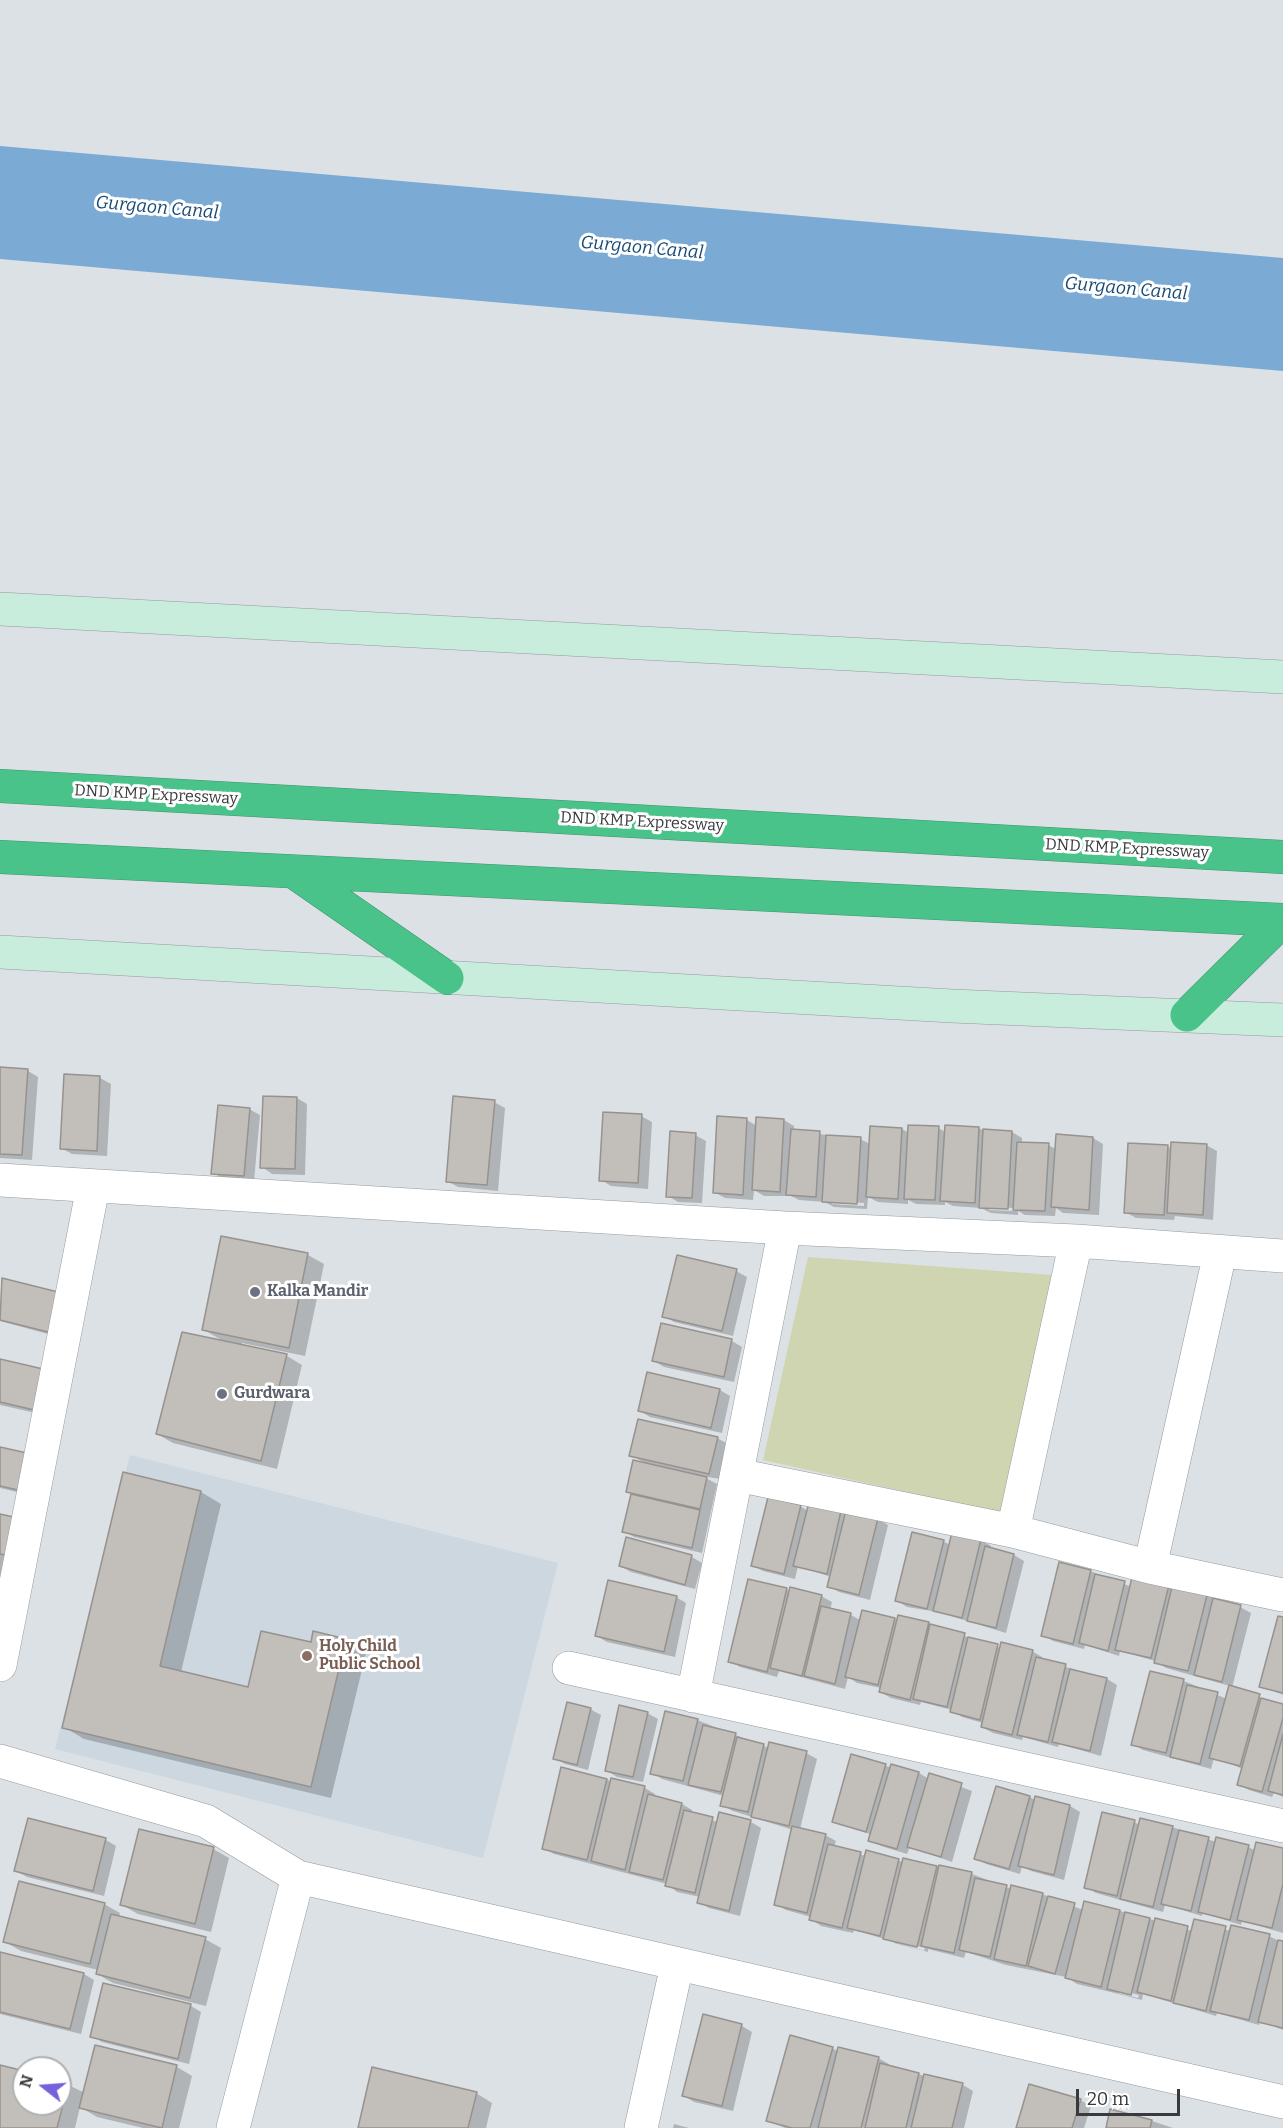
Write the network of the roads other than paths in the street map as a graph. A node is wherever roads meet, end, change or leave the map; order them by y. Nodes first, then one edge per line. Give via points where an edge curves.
1 (0, 609) edge
2 (1283, 677) edge
3 (0, 786) edge
4 (0, 856) edge
5 (1283, 857) edge
6 (294, 872) junction
7 (1283, 920) edge
8 (0, 952) edge
9 (447, 978) junction
10 (1187, 1015) junction
11 (1283, 1020) edge
12 (0, 1180) edge
13 (93, 1187) junction
14 (785, 1228) junction
15 (1076, 1241) junction
16 (1220, 1253) junction
17 (1283, 1256) edge
18 (737, 1475) junction
19 (1013, 1531) junction
20 (1150, 1567) junction
21 (1281, 1586) edge
22 (0, 1665) edge
23 (568, 1668) dead end
24 (693, 1696) junction
25 (0, 1761) edge
26 (1283, 1826) edge
27 (298, 1877) junction
28 (677, 1965) junction
29 (1283, 2102) edge
30 (233, 2128) edge
31 (641, 2128) edge

1 - 2 street
3 - 5 highway, DND KMP Expressway
4 - 6 highway
6 - 7 highway
6 - 9 highway
7 - 10 highway
8 - 9 street
9 - 10 street
10 - 11 street
12 - 13 street
13 - 14 street
13 - 22 street
14 - 15 street
14 - 18 street
15 - 16 street
15 - 19 street
16 - 17 street
16 - 20 street
18 - 19 street
18 - 24 street
19 - 20 street
20 - 21 street
23 - 24 street
24 - 26 street
25 - 27 street via 206,1821
27 - 28 street
27 - 30 street
28 - 29 street
28 - 31 street

